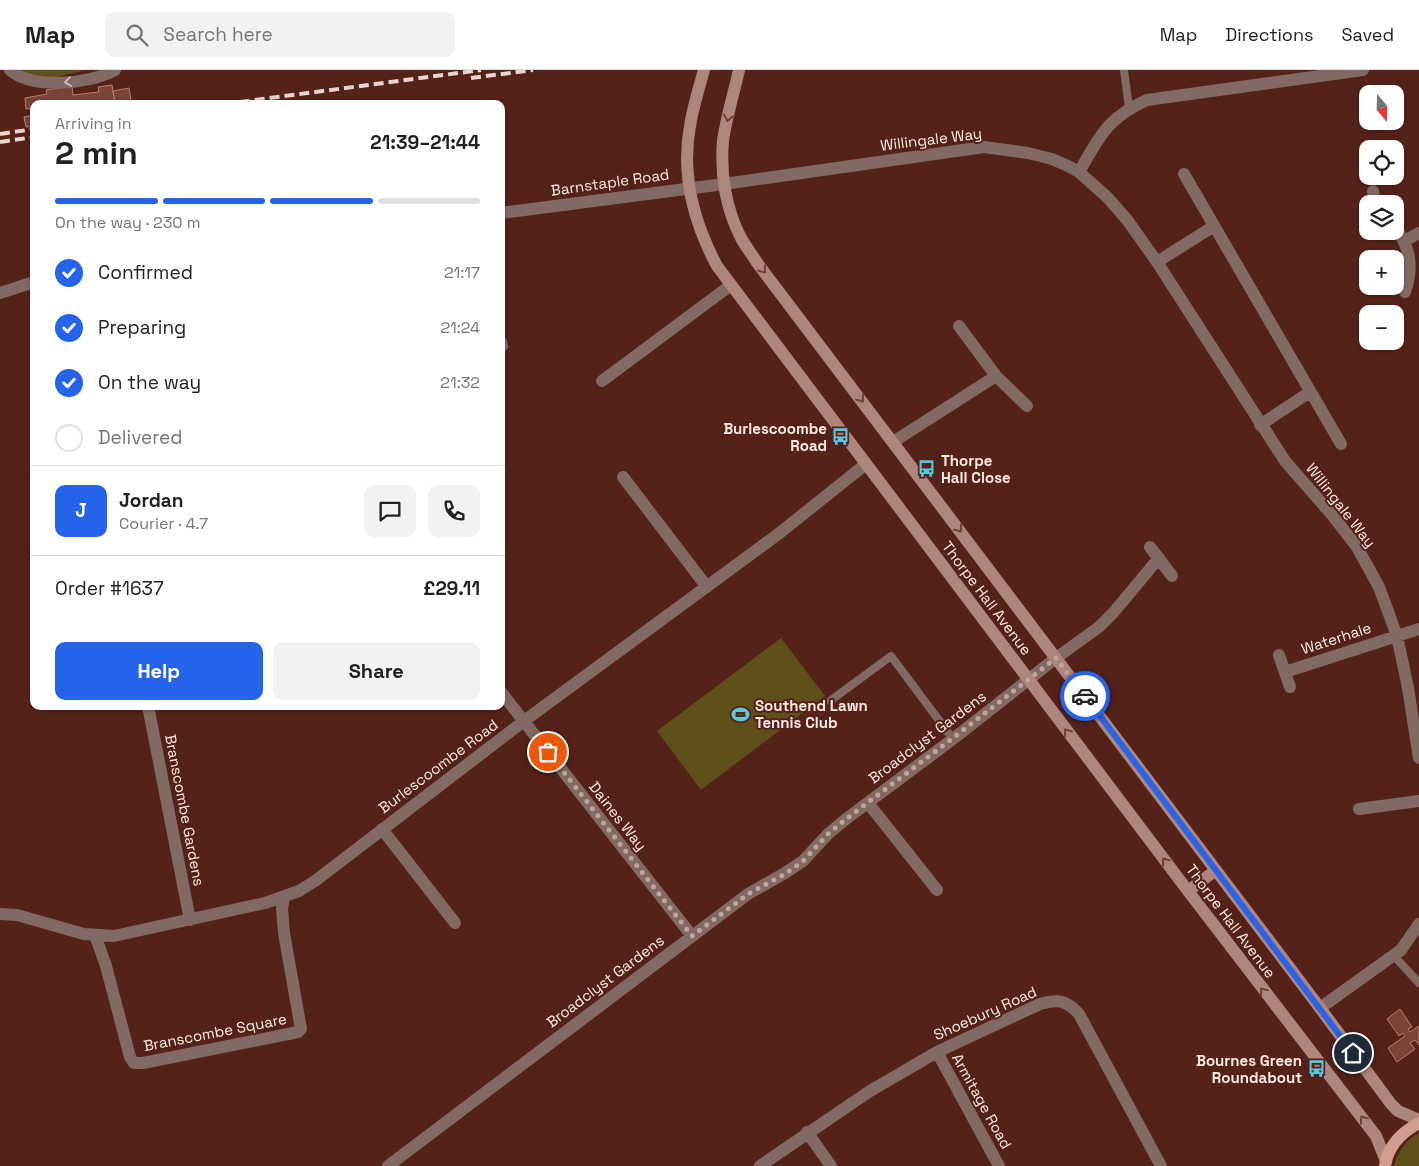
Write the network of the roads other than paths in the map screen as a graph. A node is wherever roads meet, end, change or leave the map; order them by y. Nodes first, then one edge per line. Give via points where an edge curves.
1 (10, 70) edge
2 (114, 70) edge
3 (704, 70) edge
4 (739, 70) edge
5 (1124, 70) edge
6 (1363, 70) edge
7 (1129, 108) junction
8 (1079, 172) junction
9 (1184, 174) dead end
10 (724, 184) junction
11 (689, 188) junction
12 (505, 212) edge
13 (1214, 226) junction
14 (1419, 233) edge
15 (1404, 241) joint
16 (1157, 262) junction
17 (30, 283) edge
18 (731, 285) junction
19 (0, 292) edge
20 (1405, 292) dead end
21 (958, 326) dead end
22 (996, 376) junction
23 (602, 381) dead end
24 (1310, 392) junction
25 (1027, 406) dead end
26 (1260, 424) junction
27 (893, 442) junction
28 (1341, 444) dead end
29 (866, 464) junction
30 (623, 477) dead end
31 (1150, 547) dead end
32 (1159, 558) junction
33 (1172, 576) dead end
34 (707, 587) junction
35 (1419, 629) edge
36 (1397, 636) junction
37 (1279, 655) dead end
38 (1056, 658) junction
39 (1285, 672) junction
40 (1028, 680) junction
41 (1290, 687) dead end
42 (505, 697) edge
43 (830, 701) dead end
44 (149, 710) edge
45 (524, 721) junction
46 (953, 738) junction
47 (1419, 758) edge
48 (1419, 801) edge
49 (868, 803) junction
50 (1359, 809) dead end
51 (382, 829) junction
52 (1216, 870) junction
53 (937, 890) dead end
54 (1188, 891) junction
55 (284, 897) junction
56 (0, 914) edge
57 (190, 920) junction
58 (455, 923) dead end
59 (1419, 924) edge
60 (95, 935) junction
61 (692, 936) junction
62 (1394, 956) junction
63 (1419, 983) edge
64 (1320, 1008) junction
65 (937, 1052) junction
66 (1419, 1121) edge
67 (808, 1132) junction
68 (1386, 1164) edge
69 (388, 1166) edge
70 (760, 1166) edge
71 (831, 1166) edge
72 (999, 1166) edge
73 (1161, 1166) edge

2 -> 1 street via 104,76 59,83 25,79
3 - 11 street, Thorpe Hall Avenue via 690,126 687,153
4 -> 10 street, Thorpe Hall Avenue via 723,141
5 - 7 lane
6 - 7 street via 1147,100
7 - 8 street via 1102,132
8 - 10 street, Willingale Way via 1052,159 984,147
8 - 16 street, Willingale Way via 1128,221
9 - 13 street
10 - 11 street, Barnstaple Road
10 -> 27 street, Thorpe Hall Avenue via 742,239 758,264
11 - 12 street, Barnstaple Road
11 - 18 street, Thorpe Hall Avenue via 700,230 717,266
13 - 16 street
13 - 24 street
14 - 15 street
15 - 20 street via 1410,273
16 - 26 street, Willingale Way
17 - 19 street
18 - 23 street
18 - 29 street, Thorpe Hall Avenue
21 - 22 street
22 - 25 street
22 - 27 street
24 - 26 street
24 - 28 street
26 - 36 street, Willingale Way via 1285,461 1357,547 1378,587
27 -> 38 street, Thorpe Hall Avenue
29 - 34 street, Burlescoombe Road
29 - 40 street, Thorpe Hall Avenue
30 - 34 street
31 - 32 street
32 - 33 street
32 - 38 street, Broadclyst Gardens via 1099,627
34 - 45 street, Burlescoombe Road
35 - 36 street, Waterhale
36 - 39 street, Waterhale
36 - 47 street, Willingale Way
37 - 39 street
38 - 40 street, Broadclyst Gardens
38 - 52 street, Thorpe Hall Avenue
39 - 41 street
40 - 46 street, Broadclyst Gardens
54 -> 40 street, Thorpe Hall Avenue
42 - 45 street, Daines Way
43 - 46 lane via 890,656
44 - 57 street, Branscombe Gardens
45 - 51 street, Burlescoombe Road
45 - 61 street, Daines Way
46 - 49 street, Broadclyst Gardens
48 - 50 street
49 - 53 street
49 - 61 street, Broadclyst Gardens via 828,834 803,861 748,894
51 - 55 street, Burlescoombe Road via 315,881
51 - 58 street
52 - 54 street
52 - 64 street, Thorpe Hall Avenue
68 -> 54 street, Thorpe Hall Avenue via 1376,1136
55 - 57 street, Burlescoombe Road
55 - 60 street, Branscombe Square via 283,926 301,1029 142,1064 134,1063 130,1057
56 - 60 street, Burlescoombe Road via 17,915
57 - 60 street, Burlescoombe Road via 114,936
59 - 62 street
61 - 69 street, Broadclyst Gardens
62 - 63 lane
62 - 64 street
64 - 66 street, Thorpe Hall Avenue via 1390,1104
65 - 67 street, Shoebury Road
65 - 72 street, Armitage Road
65 - 73 street, Shoebury Road via 1040,1004 1062,1001 1071,1005 1080,1014
66 - 68 main road via 1397,1140 1389,1151
67 - 70 street, Shoebury Road
67 - 71 street

